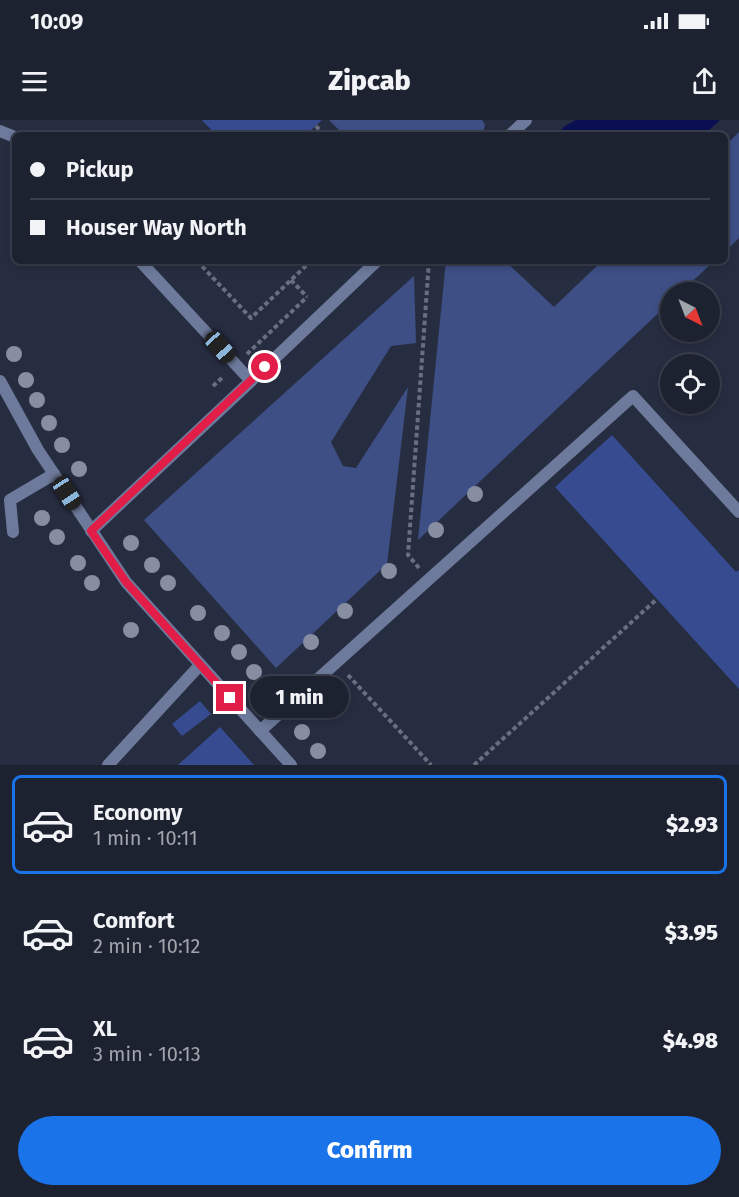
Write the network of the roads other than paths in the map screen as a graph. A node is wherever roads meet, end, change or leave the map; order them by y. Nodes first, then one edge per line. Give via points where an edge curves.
1 (526, 120) edge
2 (513, 132) edge
3 (143, 264) edge
4 (374, 264) edge
5 (0, 381) edge
6 (251, 381) junction
7 (54, 474) junction
8 (739, 512) edge
9 (91, 531) junction
10 (12, 532) dead end
11 (200, 665) junction
12 (260, 731) junction
13 (108, 765) edge
14 (291, 765) edge

1 - 2 lane
3 - 6 lane
4 - 6 lane
5 - 7 lane
6 - 9 lane
7 - 9 lane
7 - 10 lane via 10,500
8 - 12 lane via 633,396
9 - 11 lane via 126,582
11 - 12 lane
11 - 13 lane
12 - 14 lane

